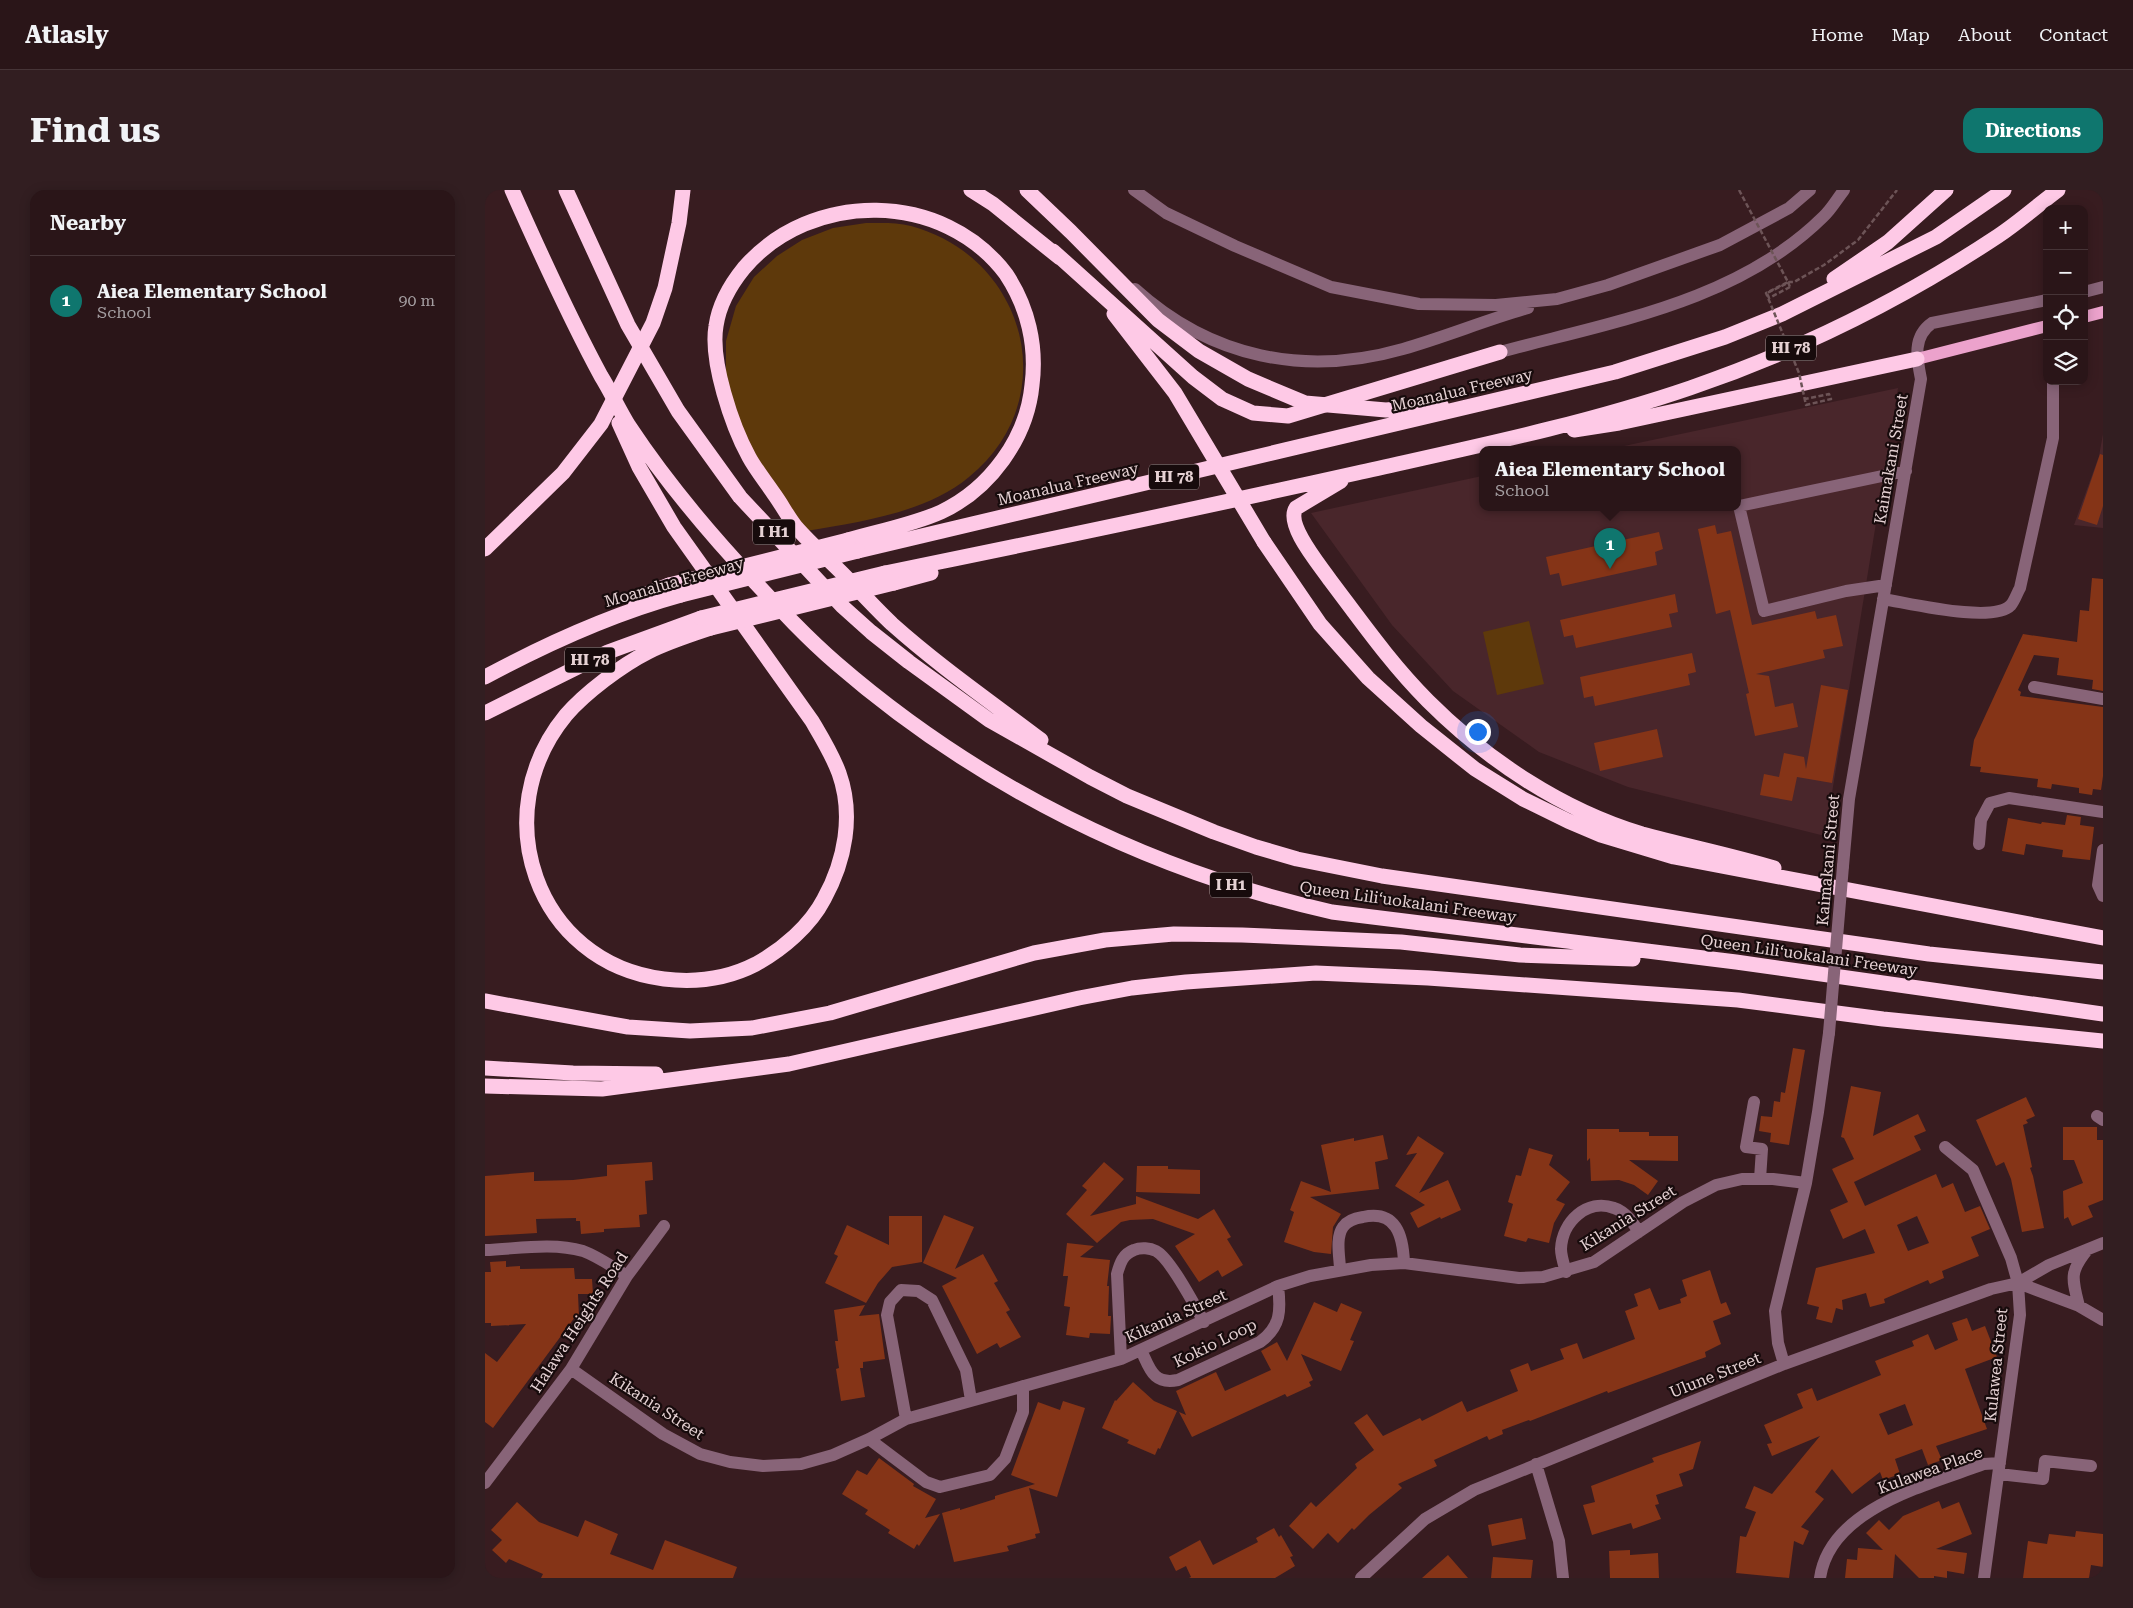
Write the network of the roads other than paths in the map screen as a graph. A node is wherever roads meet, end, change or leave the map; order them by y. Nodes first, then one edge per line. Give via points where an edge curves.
1 (512, 190) edge
2 (566, 190) edge
3 (683, 190) edge
4 (971, 190) edge
5 (1027, 190) edge
6 (1134, 190) edge
7 (1810, 190) edge
8 (1844, 190) edge
9 (1946, 190) edge
10 (2004, 190) edge
11 (2058, 190) edge
12 (1071, 232) junction
13 (1053, 251) junction
14 (2103, 287) edge
15 (2088, 291) edge
16 (1557, 299) junction
17 (2043, 301) edge
18 (2103, 312) edge
19 (1782, 314) junction
20 (2088, 316) edge
21 (2043, 327) edge
22 (575, 329) junction
23 (1500, 352) joint
24 (1917, 359) junction
25 (2053, 385) edge
26 (1490, 401) junction
27 (1494, 442) junction
28 (1906, 471) junction
29 (1353, 474) junction
30 (1741, 506) edge
31 (1740, 511) edge
32 (485, 549) edge
33 (1886, 586) junction
34 (675, 590) junction
35 (1883, 599) junction
36 (706, 623) junction
37 (485, 677) edge
38 (2034, 687) dead end
39 (2103, 699) edge
40 (485, 713) edge
41 (1090, 777) junction
42 (2103, 812) edge
43 (1979, 844) dead end
44 (2103, 850) edge
45 (1855, 892) junction
46 (2103, 896) edge
47 (2103, 938) edge
48 (1736, 962) junction
49 (2103, 972) edge
50 (485, 1001) edge
51 (2103, 1014) edge
52 (2103, 1041) edge
53 (485, 1068) edge
54 (735, 1070) junction
55 (485, 1086) edge
56 (1753, 1102) dead end
57 (1945, 1147) dead end
58 (1760, 1179) junction
59 (1806, 1183) junction
60 (664, 1226) dead end
61 (1639, 1232) junction
62 (2097, 1244) edge
63 (485, 1250) edge
64 (1404, 1263) junction
65 (1341, 1270) junction
66 (1566, 1272) junction
67 (627, 1276) junction
68 (2018, 1284) junction
69 (1278, 1286) junction
70 (2079, 1306) junction
71 (2103, 1320) edge
72 (1204, 1322) junction
73 (1141, 1350) junction
74 (1121, 1359) junction
75 (1783, 1364) junction
76 (571, 1369) junction
77 (1023, 1386) junction
78 (971, 1400) junction
79 (906, 1418) junction
80 (869, 1439) junction
81 (1535, 1464) junction
82 (2091, 1466) dead end
83 (2000, 1468) junction
84 (485, 1483) edge
85 (1361, 1578) edge
86 (1563, 1578) edge
87 (1820, 1578) edge
88 (1985, 1578) edge

1 - 22 highway, Queen Liliʻuokalani Freeway / I H1
2 - 41 highway, Queen Liliʻuokalani Freeway / I H1 via 628,325 678,411 740,497 842,606 901,656 989,720
3 - 32 highway, bridge via 673,256 653,323 601,424 563,473
4 - 13 highway, bridge
5 - 12 highway
6 - 16 street via 1166,213 1331,287 1419,304 1496,305
7 - 16 street via 1789,208 1720,245 1608,285
8 - 23 street via 1823,217 1743,276 1671,307
9 - 19 highway via 1888,242
10 - 19 highway, HI 78 via 1936,237
11 - 27 highway, HI 78 via 2001,234 1930,279 1806,341 1690,388
12 - 16 street via 1137,292 1182,322 1240,351 1275,360 1308,362 1369,357
12 - 26 highway via 1158,320 1199,351 1248,379 1305,404 1386,410
13 - 23 highway, bridge via 1193,377 1222,399 1253,413 1288,416
13 - 45 highway, bridge via 1118,319 1175,393 1263,542 1321,624 1368,678 1421,726 1475,769 1523,799 1601,835 1657,852
14 - 15 street
17 - 24 street, Kaimakani Street via 1932,323 1919,338
18 - 20 main road
19 - 26 highway, Moanalua Freeway / HI 78 via 1725,337 1615,372
21 - 24 main road
22 - 36 highway via 639,467 674,527 812,721 829,751 840,774 846,817 841,861 822,905 808,923 771,956 722,978 697,981 646,977 603,960 575,938 550,910 531,869 525,844 529,788 550,736 566,714 590,692 647,652
22 - 48 highway, Queen Liliʻuokalani Freeway / I H1 via 627,422 653,461 725,551 797,627 836,663 934,740 1029,798 1103,836 1174,866 1276,900 1332,912
24 - 27 highway via 1619,423
24 - 28 street, Kaimakani Street via 1921,379
25 - 35 street via 2053,438 2020,588 2010,606 1998,612 1972,614
26 - 34 highway, Moanalua Freeway / HI 78, bridge via 858,551
27 - 29 highway, HI 78
28 - 30 street
28 - 33 street, Kaimakani Street
29 - 36 highway, HI 78, bridge via 1072,535
29 - 45 highway via 1296,508 1295,528 1361,623 1393,662 1427,700 1468,737 1537,786 1606,821 1642,834 1733,855
31 - 33 street via 1764,611 1846,591
33 - 35 street, Kaimakani Street
34 - 37 highway via 641,596
34 - 41 highway, bridge via 848,540 913,522 943,511 977,488 1003,461 1021,428 1032,391 1033,354 1027,316 1001,266 974,240 925,212 887,204 849,206 812,216 778,234 750,260 729,292 715,328 717,357 728,410 749,457 796,527 803,534 892,623 934,659
35 - 59 street, Kaimakani Street, bridge via 1849,799 1829,1033
36 - 40 highway, HI 78 via 608,652
38 - 39 street
41 - 49 highway, Queen Liliʻuokalani Freeway / I H1 via 1214,832 1333,867 1929,954
42 - 43 street via 2009,798 1990,802 1981,820
44 - 46 street via 2099,885
45 - 47 highway
48 - 50 highway via 1520,955 1401,942 1174,934 1105,940 1034,953 830,1013 752,1028 690,1031 628,1027
48 - 51 highway, Queen Liliʻuokalani Freeway / I H1
52 - 54 highway via 1883,1019 1738,1000 1316,973 1132,988 841,1054
53 - 54 highway via 655,1074
54 - 55 highway via 602,1088
56 - 58 street via 1746,1147 1762,1149
57 - 68 street, Kulawea Street via 1973,1170 2011,1258
58 - 59 street, Kikania Street
58 - 61 street, Kikania Street via 1716,1185 1683,1202
59 - 75 street, Kaimakani Street via 1775,1311
60 - 67 street, Halawa Heights Road
61 - 66 street, Kikania Street via 1594,1262
61 - 66 street via 1629,1217 1616,1208 1602,1205 1587,1208 1565,1231 1561,1250
62 - 68 street, Ulune Street via 2049,1265
62 - 70 street via 2077,1262 2073,1278
63 - 67 street via 559,1247 582,1251
64 - 65 street, Kikania Street
64 - 65 street via 1403,1247 1395,1226 1386,1216 1375,1214 1354,1218 1343,1227 1339,1239
64 - 66 street, Kikania Street via 1519,1278 1543,1278
65 - 69 street, Kikania Street
67 - 76 street, Halawa Heights Road
68 - 70 street
68 - 75 street, Ulune Street via 1991,1289
68 - 83 street, Kulawea Street via 2020,1315
69 - 72 street, Kikania Street
69 - 73 street, Kokio Loop via 1280,1306 1277,1323 1271,1334 1260,1342 1178,1380 1167,1382 1156,1377
70 - 71 street
72 - 73 street, Kikania Street
72 - 74 street via 1158,1252 1147,1248 1127,1253 1117,1274
73 - 74 street, Kikania Street
74 - 77 street, Kikania Street
75 - 81 street, Ulune Street
76 - 80 street, Kikania Street via 663,1434 700,1454 730,1462 763,1466 801,1464 833,1455
76 - 84 street, Halawa Heights Road
77 - 78 street, Kikania Street
77 - 80 street via 1023,1412 1005,1459 990,1475 940,1487 926,1482
78 - 79 street, Kikania Street
78 - 79 street via 966,1370 932,1300 918,1291 901,1290 890,1302 887,1315
79 - 80 street, Kikania Street
81 - 85 street, Ulune Street via 1474,1490 1425,1518
81 - 86 street via 1559,1541
82 - 83 street, Kulawea Place via 2045,1460 2043,1479
83 - 87 street, Kulawea Place via 1984,1464 1889,1500 1854,1520 1833,1542
83 - 88 street, Kulawea Street

